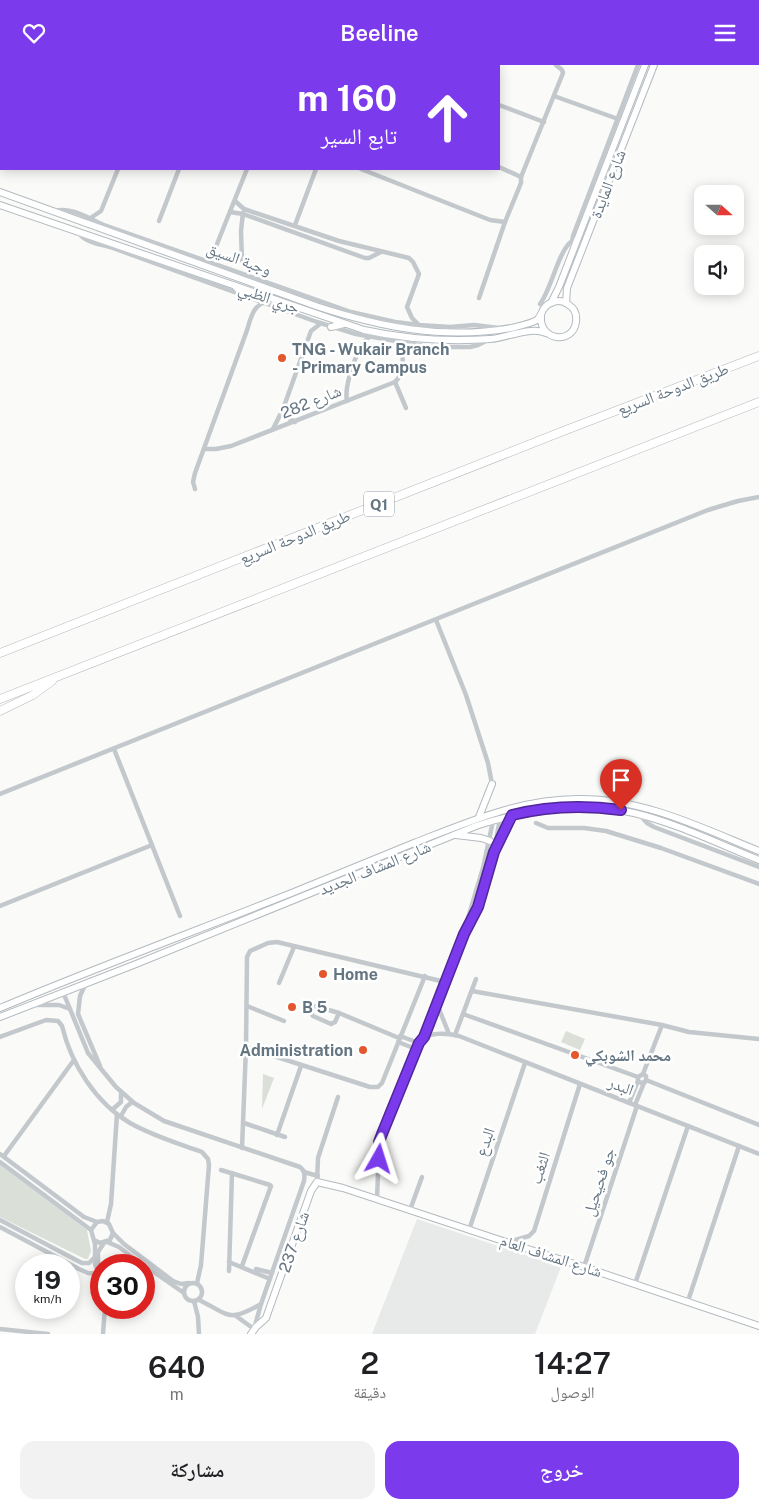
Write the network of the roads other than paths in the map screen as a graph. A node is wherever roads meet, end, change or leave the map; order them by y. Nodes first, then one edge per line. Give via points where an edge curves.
1 (556, 65) edge
2 (638, 65) edge
3 (645, 65) edge
4 (654, 65) edge
5 (554, 95) junction
6 (500, 105) edge
7 (618, 119) junction
8 (544, 122) junction
9 (500, 167) edge
10 (118, 170) edge
11 (179, 170) edge
12 (247, 170) edge
13 (316, 170) edge
14 (364, 170) edge
15 (521, 177) junction
16 (0, 192) edge
17 (234, 201) junction
18 (0, 205) edge
19 (53, 211) junction
20 (101, 211) junction
21 (230, 212) junction
22 (243, 212) junction
23 (89, 219) junction
24 (159, 221) dead end
25 (505, 222) junction
26 (104, 225) junction
27 (295, 225) junction
28 (302, 228) junction
29 (77, 231) junction
30 (300, 235) junction
31 (158, 243) junction
32 (573, 244) junction
33 (354, 245) junction
34 (146, 246) junction
35 (215, 249) junction
36 (382, 252) junction
37 (351, 253) junction
38 (206, 260) junction
39 (242, 261) dead end
40 (218, 265) junction
41 (263, 281) junction
42 (234, 285) junction
43 (268, 289) junction
44 (248, 297) junction
45 (479, 298) dead end
46 (263, 303) junction
47 (552, 303) junction
48 (566, 303) junction
49 (540, 304) dead end
50 (254, 310) junction
51 (541, 316) junction
52 (373, 317) junction
53 (306, 319) junction
54 (361, 320) junction
55 (320, 323) junction
56 (344, 324) junction
57 (419, 325) junction
58 (330, 327) junction
59 (503, 329) junction
60 (311, 331) junction
61 (546, 333) junction
62 (356, 334) junction
63 (369, 337) junction
64 (490, 339) junction
65 (396, 341) junction
66 (362, 343) junction
67 (410, 343) junction
68 (403, 352) junction
69 (759, 356) edge
70 (395, 382) junction
71 (347, 401) junction
72 (759, 402) edge
73 (406, 408) dead end
74 (283, 409) junction
75 (295, 422) junction
76 (272, 430) junction
77 (204, 449) junction
78 (195, 489) dead end
79 (759, 497) edge
80 (436, 620) junction
81 (0, 653) edge
82 (59, 676) junction
83 (0, 699) edge
84 (0, 711) edge
85 (114, 749) junction
86 (492, 784) joint
87 (0, 794) edge
88 (512, 815) junction
89 (640, 815) junction
90 (479, 817) junction
91 (500, 819) junction
92 (492, 821) junction
93 (536, 823) dead end
94 (454, 835) junction
95 (490, 841) junction
96 (152, 845) junction
97 (494, 852) junction
98 (759, 853) edge
99 (759, 867) edge
100 (759, 885) edge
101 (0, 906) edge
102 (180, 916) dead end
103 (464, 934) junction
104 (294, 947) junction
105 (425, 976) junction
106 (476, 979) dead end
107 (445, 982) junction
108 (86, 983) junction
109 (279, 983) dead end
110 (472, 991) junction
111 (63, 992) junction
112 (437, 1004) junction
113 (29, 1005) junction
114 (247, 1006) junction
115 (0, 1007) edge
116 (70, 1009) junction
117 (339, 1013) junction
118 (463, 1014) junction
119 (0, 1017) edge
120 (284, 1021) dead end
121 (662, 1025) junction
122 (449, 1034) junction
123 (455, 1035) junction
124 (0, 1037) edge
125 (424, 1037) junction
126 (399, 1039) junction
127 (759, 1039) edge
128 (419, 1043) junction
129 (246, 1047) junction
130 (416, 1049) junction
131 (74, 1060) junction
132 (525, 1063) junction
133 (301, 1066) junction
134 (101, 1068) junction
135 (642, 1080) junction
136 (580, 1084) junction
137 (121, 1092) junction
138 (338, 1097) dead end
139 (132, 1102) junction
140 (634, 1104) junction
141 (113, 1109) junction
142 (119, 1115) junction
143 (244, 1123) junction
144 (759, 1125) edge
145 (688, 1126) junction
146 (277, 1135) junction
147 (285, 1137) dead end
148 (739, 1146) junction
149 (242, 1148) junction
150 (759, 1154) edge
151 (2, 1155) edge
152 (0, 1162) edge
153 (221, 1170) dead end
154 (304, 1172) junction
155 (232, 1173) junction
156 (422, 1177) dead end
157 (318, 1179) junction
158 (377, 1199) junction
159 (410, 1210) junction
160 (0, 1220) edge
161 (97, 1222) junction
162 (107, 1222) junction
163 (0, 1227) edge
164 (469, 1230) junction
165 (91, 1231) junction
166 (113, 1233) junction
167 (94, 1240) junction
168 (105, 1242) junction
169 (506, 1242) junction
170 (94, 1254) edge
171 (98, 1254) edge
172 (129, 1254) edge
173 (90, 1262) edge
174 (229, 1262) junction
175 (243, 1265) junction
176 (584, 1267) junction
177 (229, 1271) dead end
178 (90, 1272) edge
179 (155, 1273) edge
180 (272, 1273) junction
181 (270, 1279) junction
182 (189, 1283) junction
183 (197, 1283) junction
184 (635, 1284) junction
185 (184, 1293) junction
186 (196, 1301) junction
187 (688, 1301) junction
188 (261, 1305) junction
189 (236, 1316) junction
190 (104, 1319) edge
191 (759, 1326) edge
192 (0, 1329) edge
193 (255, 1331) edge
194 (48, 1334) edge
195 (103, 1334) edge
196 (199, 1334) edge

1 - 5 street via 563,73
2 - 7 street, شارع المايدة
3 - 32 street, شارع المايدة
4 - 48 street, شارع المايدة via 567,288
5 - 7 street
5 - 8 street
6 - 8 street
7 - 32 street, شارع المايدة
8 - 15 street
9 - 15 street
10 - 20 street
11 - 24 street
12 - 17 street
13 - 27 street
14 - 25 street
15 - 25 street
16 - 19 street, جري الظبي
17 - 21 street
17 - 22 street
18 - 29 street, جري الظبي
19 - 23 street, وجبة السيق via 63,209
19 - 34 street, جري الظبي
20 - 23 street
20 - 26 street
21 - 22 street
21 - 35 street
22 - 27 street
22 - 30 street
22 - 39 street
23 - 26 street, وجبة السيق
25 - 45 street
26 - 31 street, وجبة السيق
27 - 28 street
28 - 30 street
28 - 33 street
29 - 42 street, جري الظبي
29 - 44 street via 81,237 94,243
30 - 37 street
31 - 34 street
31 - 38 street, وجبة السيق
32 - 47 street, شارع المايدة
32 - 49 street, شارع المايدة via 565,247
33 - 36 street
33 - 37 street
34 - 43 street, جري الظبي
35 - 38 street
35 - 40 street
36 - 37 street via 367,258
36 - 57 street via 409,258 418,269 407,307
38 - 40 street, وجبة السيق
40 - 41 street, وجبة السيق
41 - 43 street
41 - 52 street, وجبة السيق via 328,305
42 - 44 street
42 - 56 street, جري الظبي
43 - 54 street, جري الظبي
44 - 46 street
44 - 50 street
46 - 50 street
46 - 53 street
47 - 48 street
47 - 51 street via 543,309
48 - 61 street via 576,314 573,329 561,337
50 - 77 street
51 - 59 street, جري الظبي
51 - 61 street via 541,325
52 - 54 street
52 - 57 street, وجبة السيق
53 - 55 street
53 - 60 street
54 - 59 street, جري الظبي via 431,331
55 - 58 street
55 - 60 street
56 - 58 street
56 - 64 street, جري الظبي via 375,333 420,339
57 - 59 street, وجبة السيق via 474,325
58 - 62 street
60 - 74 street
61 - 64 street, جري الظبي via 533,331
62 - 63 street
62 - 66 street
63 - 65 street
63 - 66 street
64 - 67 street via 470,347 430,347
65 - 67 street
65 - 68 street
66 - 71 street via 347,386
67 - 68 street
68 - 70 street via 400,376
69 - 81 highway, طريق الدوحة السريع / Q1
70 - 71 street, شارع 282
70 - 73 street
71 - 75 street, شارع 282
72 - 82 highway
74 - 75 street
74 - 76 street
75 - 76 street, شارع 282
76 - 77 street, شارع 282 via 226,447
77 - 78 street via 194,476
79 - 80 street via 708,510
80 - 85 street
80 - 86 street via 466,695
82 - 83 highway
82 - 84 highway via 33,695
85 - 87 street
85 - 96 street
86 - 90 street
88 - 89 street, شارع المشاف الجديد via 582,807 608,808
88 - 91 street, شارع المشاف الجديد
88 - 97 street
89 - 98 street, شارع المشاف الجديد via 731,849
89 - 99 street via 654,827
90 - 98 street, شارع المشاف الجديد via 554,800 608,800 660,812
90 - 115 street, شارع المشاف الجديد
91 - 92 street, شارع المشاف الجديد
91 - 97 street
92 - 94 street, شارع المشاف الجديد
92 - 95 street
93 - 100 street via 548,828 592,829 633,839
94 - 95 street
94 - 108 street, شارع المشاف الجديد
95 - 103 street
96 - 101 street
96 - 102 street
97 - 103 street via 478,907
103 - 107 street
104 - 105 street
104 - 109 street
104 - 114 street via 271,943 250,951 247,957
105 - 107 street
105 - 126 street
106 - 110 street
107 - 112 street
108 - 111 street, شارع المشاف الجديد
108 - 134 street via 80,996 78,1014
110 - 118 street
110 - 121 street
111 - 113 street, شارع المشاف الجديد
111 - 116 street
112 - 122 street
112 - 125 street
113 - 116 street via 59,1005
113 - 119 street, شارع المشاف الجديد
114 - 120 street
114 - 129 street
116 - 134 street via 85,1048
117 - 117 street via 317,1006 310,1011 313,1016 333,1024
117 - 126 street
118 - 123 street
118 - 135 street
121 - 127 street via 689,1032
121 - 135 street
122 - 123 street, البدر
122 - 125 street, البدر
123 - 132 street, البدر
124 - 131 street via 46,1020 56,1020 62,1026
125 - 128 street
126 - 128 street
126 - 130 street
126 - 133 street via 382,1083 375,1088
128 - 130 street
129 - 133 street
129 - 143 street
130 - 158 street via 379,1142
131 - 141 street via 90,1085
131 - 151 street
132 - 136 street, البدر
132 - 164 street, البدع
133 - 146 street
134 - 137 street
135 - 140 street, جو فحيحيل
135 - 144 street
136 - 140 street, البدر
136 - 169 street, الثغب via 534,1231 529,1236
137 - 139 street
137 - 141 street via 121,1102
138 - 157 street via 318,1158
139 - 142 street
139 - 149 street via 164,1121
140 - 145 street, البدر
140 - 176 street, جو فحيحيل
141 - 142 street
142 - 162 street
142 - 183 street via 147,1131 202,1152 208,1159
143 - 146 street
143 - 149 street
145 - 148 street, البدر
145 - 184 street
146 - 147 street
148 - 150 street, البدر
148 - 187 street
149 - 154 street via 300,1167
151 - 161 street via 84,1217
152 - 165 street
153 - 155 street
154 - 157 street
154 - 180 street via 304,1181
155 - 174 street
155 - 175 street via 271,1187
156 - 159 street
157 - 158 street, شارع المشاف العام
157 - 193 street, شارع 237 via 266,1318
158 - 159 street, شارع المشاف العام
159 - 164 street, شارع المشاف العام
160 - 173 street via 82,1263
161 - 162 street
161 - 165 street
162 - 166 street
163 - 178 street
164 - 169 street, شارع المشاف العام
165 - 167 street
166 - 168 street
166 - 182 street via 174,1281
167 - 168 street
167 - 170 street
168 - 171 street
168 - 172 street
169 - 176 street, شارع المشاف العام
174 - 175 street
174 - 177 street
175 - 180 street
175 - 181 street
176 - 184 street, شارع المشاف العام
179 - 185 street
180 - 181 street
181 - 188 street
182 - 183 street
182 - 185 street
183 - 186 street via 201,1286 202,1296
184 - 187 street, شارع المشاف العام
185 - 186 street via 187,1299
186 - 189 street
186 - 196 street
187 - 191 street, شارع المشاف العام
188 - 189 street
188 - 193 street
189 - 193 street
190 - 195 street
192 - 194 street

